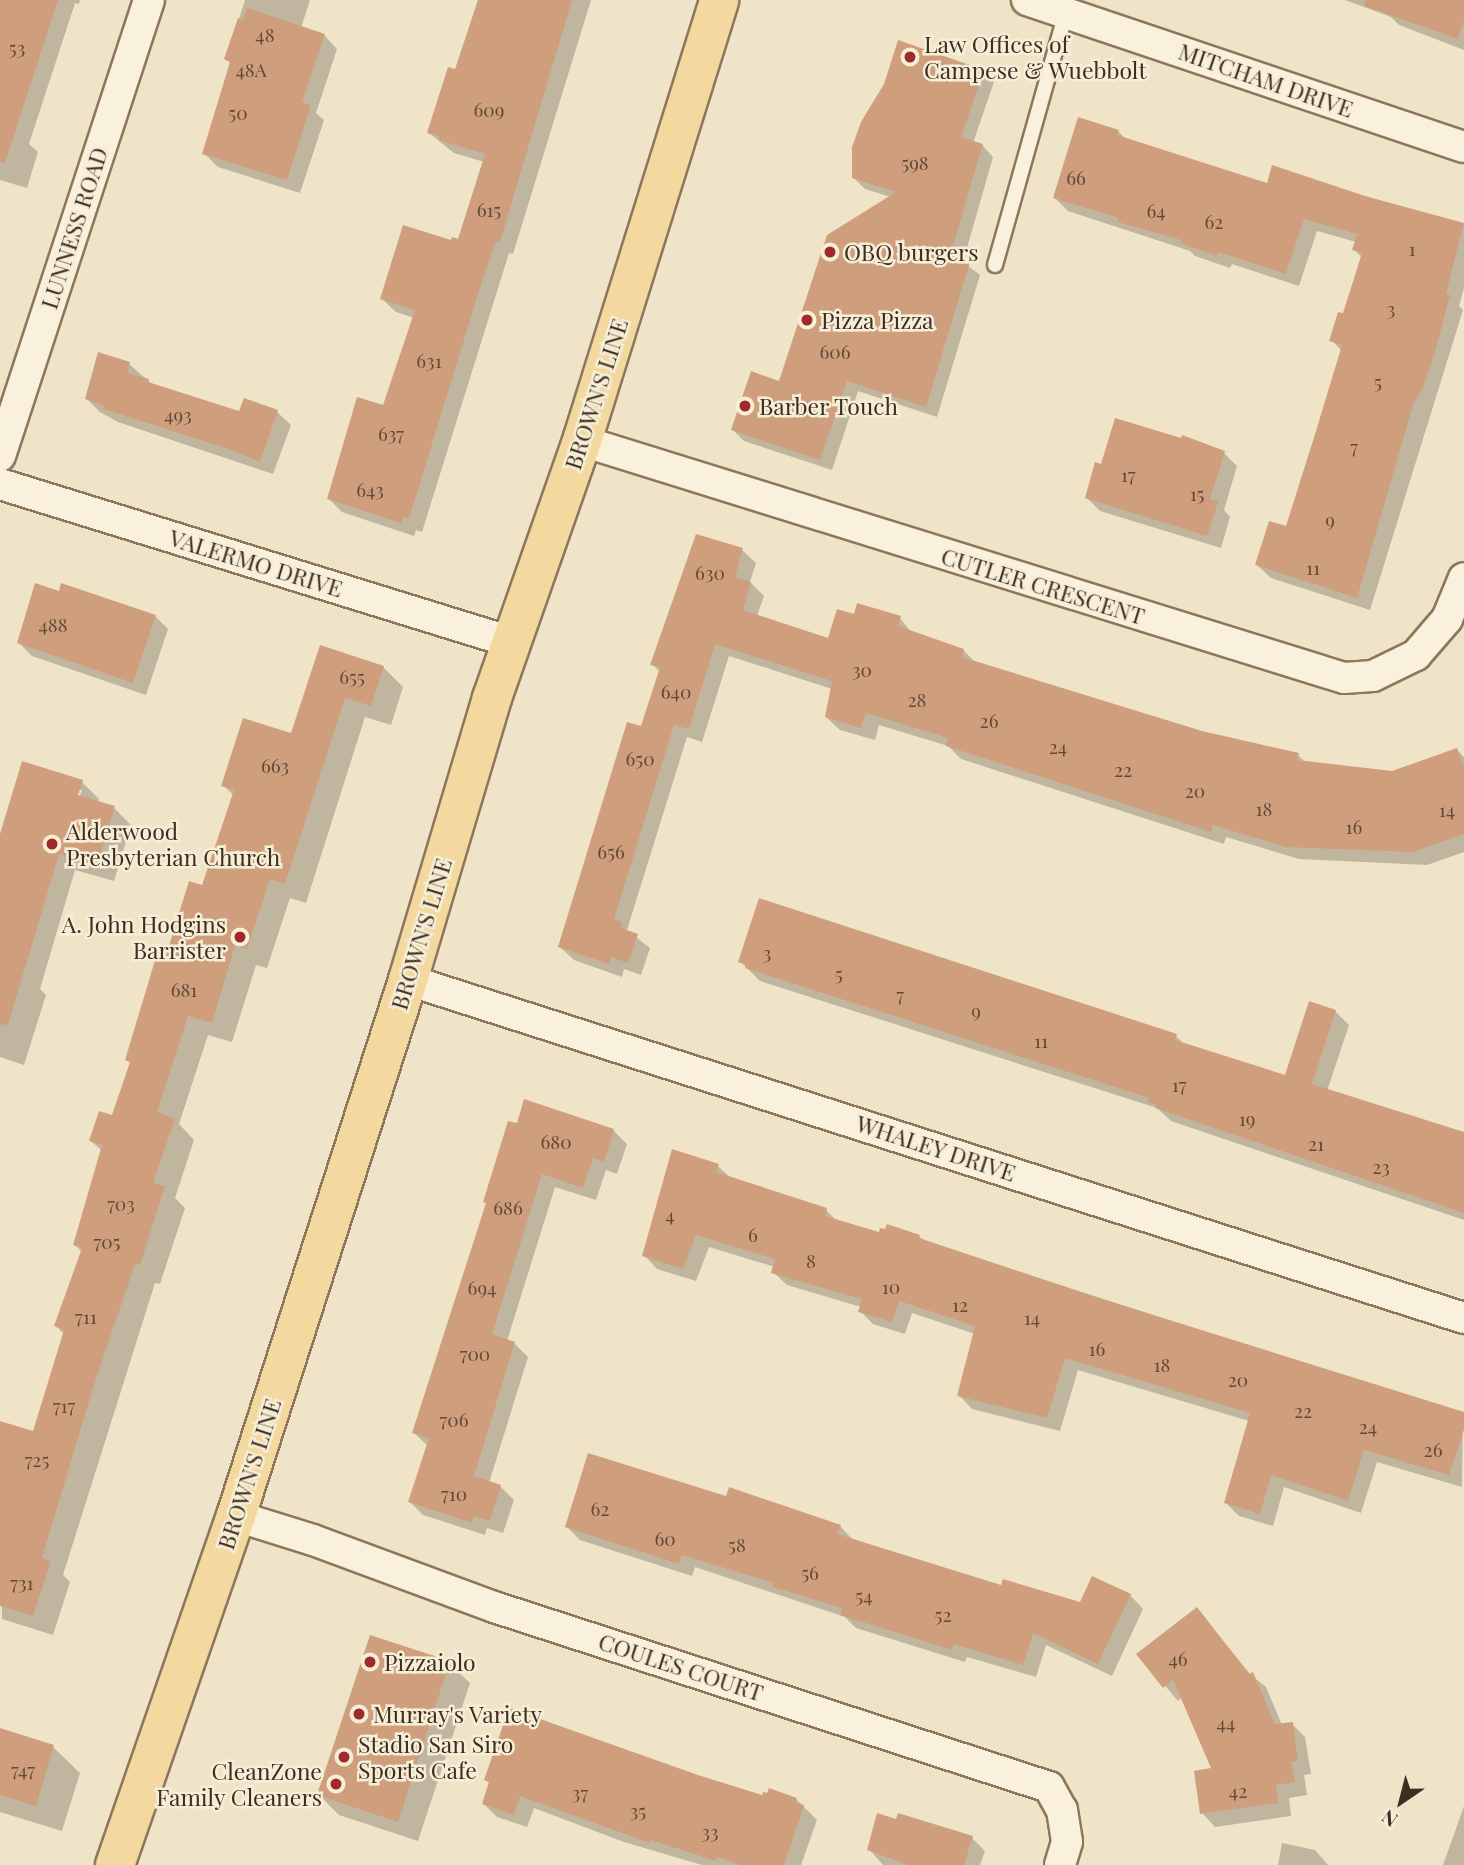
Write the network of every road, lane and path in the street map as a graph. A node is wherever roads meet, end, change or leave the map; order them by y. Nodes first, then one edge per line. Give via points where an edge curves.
1 (149, 0) edge
2 (719, 0) edge
3 (1027, 0) edge
4 (1066, 13) junction
5 (1464, 147) edge
6 (995, 265) dead end
7 (582, 441) junction
8 (0, 456) edge
9 (0, 484) edge
10 (1464, 578) edge
11 (511, 642) junction
12 (408, 980) junction
13 (1464, 1318) edge
14 (236, 1516) junction
15 (115, 1865) edge
16 (1060, 1865) edge

1 - 8 street, LUNNESS ROAD
2 - 7 main road, BROWN'S LINE
3 - 4 street, MITCHAM DRIVE
4 - 5 street, MITCHAM DRIVE
4 - 6 lane
7 - 10 street, CUTLER CRESCENT via 1344,678 1373,676 1416,655 1447,619
7 - 11 main road, BROWN'S LINE
9 - 11 street, VALERMO DRIVE
11 - 12 main road, BROWN'S LINE
12 - 13 street, WHALEY DRIVE
12 - 14 main road, BROWN'S LINE
14 - 15 main road, BROWN'S LINE
14 - 16 street, COULES COURT via 494,1607 1049,1787 1062,1810 1067,1842

